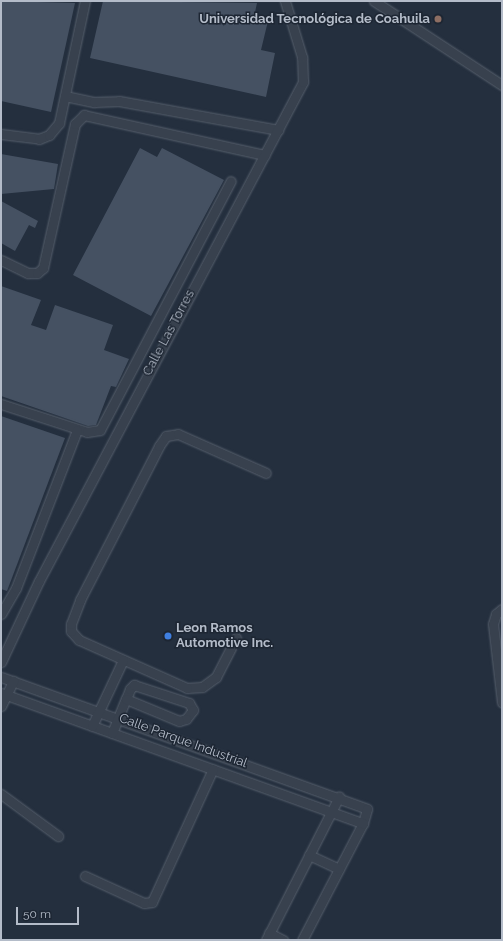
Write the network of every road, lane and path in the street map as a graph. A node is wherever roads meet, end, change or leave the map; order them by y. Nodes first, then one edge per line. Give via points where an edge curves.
1 (85, 1) edge
2 (284, 1) edge
3 (374, 1) edge
4 (502, 85) edge
5 (65, 96) junction
6 (278, 130) junction
7 (1, 134) edge
8 (265, 155) junction
9 (231, 181) dead end
10 (1, 260) edge
11 (1, 404) edge
12 (77, 430) junction
13 (266, 473) dead end
14 (502, 609) edge
15 (1, 614) edge
16 (236, 638) dead end
17 (123, 660) junction
18 (1, 662) edge
19 (1, 677) edge
20 (13, 681) junction
21 (4, 694) edge
22 (126, 699) junction
23 (502, 702) edge
24 (1, 706) edge
25 (99, 711) junction
26 (118, 718) junction
27 (92, 726) junction
28 (112, 733) junction
29 (162, 734) junction
30 (156, 749) junction
31 (213, 769) junction
32 (1, 794) edge
33 (339, 797) junction
34 (331, 812) junction
35 (363, 823) junction
36 (58, 836) dead end
37 (309, 855) junction
38 (339, 869) junction
39 (85, 876) dead end
40 (268, 937) edge
41 (283, 940) edge
42 (302, 940) edge

1 - 5 street
2 - 6 street, Calle Las Torres via 302,57 304,73 298,92
3 - 4 street
5 - 6 street via 94,102 119,102
5 - 7 street via 59,123 49,135 28,139
6 - 8 street, Calle Las Torres
8 - 10 street via 84,115 75,124 43,268 37,273 28,273
8 - 18 street, Calle Las Torres via 39,581
9 - 12 street via 103,425 92,433
11 - 12 street
12 - 15 street via 16,588
13 - 17 street via 178,434 171,434 161,442 80,600 71,624 71,631 79,640
14 - 23 street via 496,614 493,624
16 - 17 street via 216,677 202,686 181,686
17 - 25 street
19 - 20 street, Calle Parque Industrial
20 - 21 street
20 - 25 street, Calle Parque Industrial
21 - 24 street
21 - 27 street, Calle Parque Industrial
22 - 22 street via 179,721 186,719 193,710 191,704 139,685 132,687
22 - 26 street
25 - 26 street, Calle Parque Industrial
25 - 27 street
26 - 28 street
26 - 29 street, Calle Parque Industrial
27 - 28 street, Calle Parque Industrial
28 - 30 street, Calle Parque Industrial
29 - 30 street
29 - 33 street, Calle Parque Industrial
30 - 31 street, Calle Parque Industrial
31 - 34 street, Calle Parque Industrial
31 - 39 street via 152,902 144,903
32 - 36 street
33 - 34 street
33 - 35 street, Calle Parque Industrial via 365,807 368,812
34 - 35 street, Calle Parque Industrial
34 - 37 street
35 - 38 street
37 - 38 street
37 - 40 street
38 - 42 street
40 - 41 street

